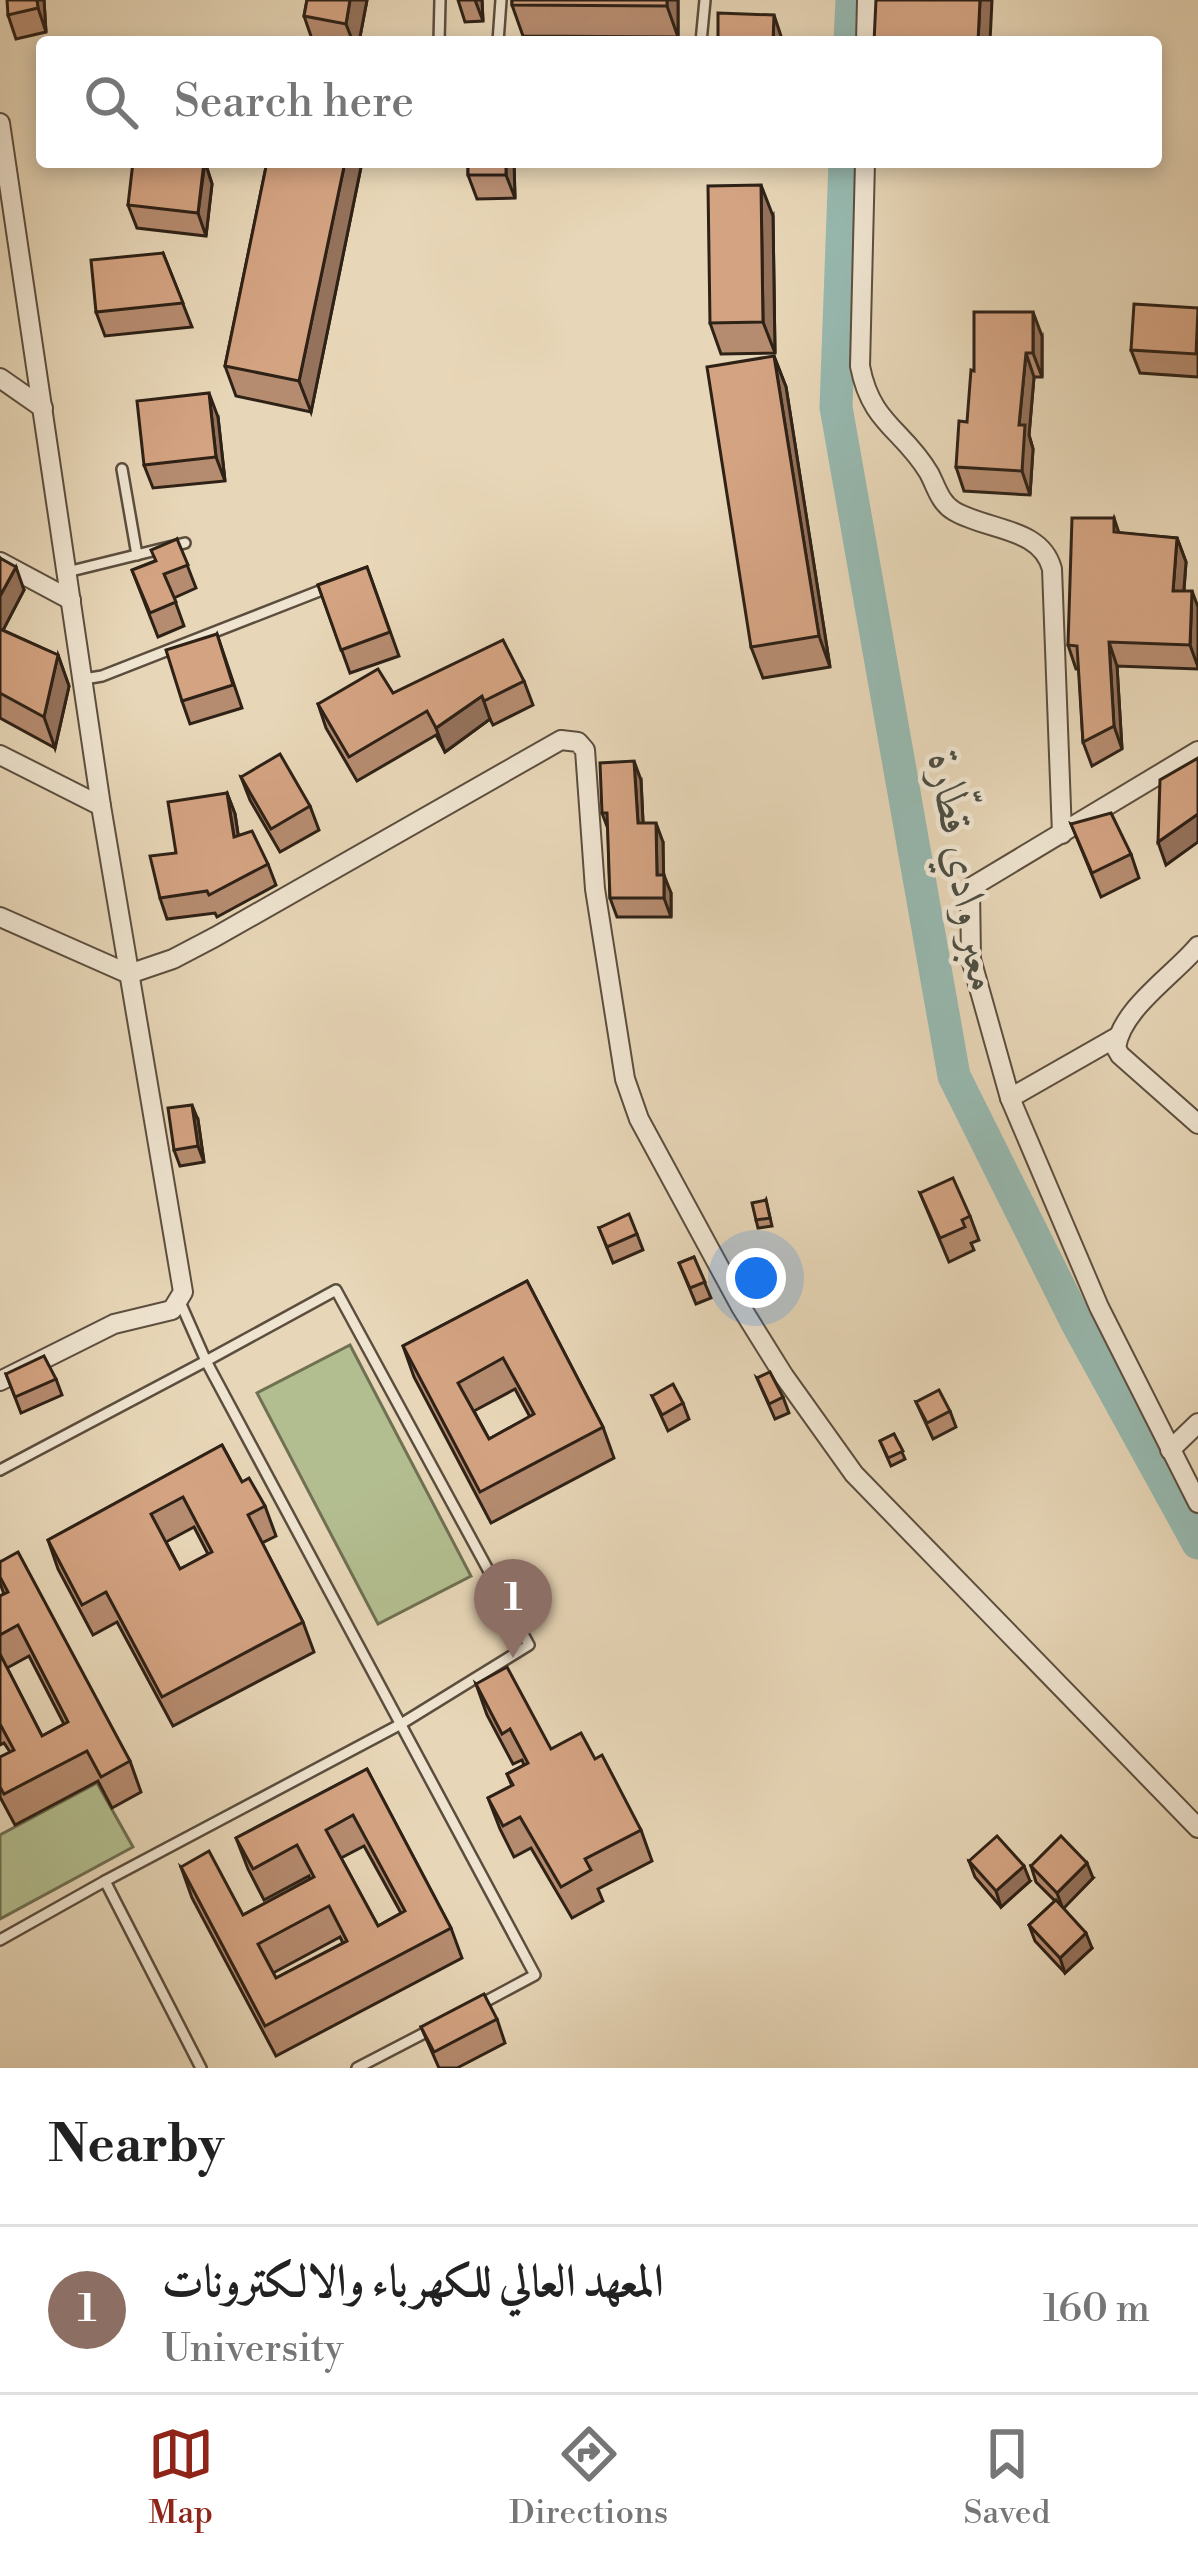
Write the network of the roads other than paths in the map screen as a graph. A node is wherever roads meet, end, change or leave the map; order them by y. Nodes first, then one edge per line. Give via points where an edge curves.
1 (440, 0) edge
2 (501, 0) edge
3 (705, 0) edge
4 (866, 0) edge
5 (439, 36) edge
6 (498, 36) edge
7 (702, 36) edge
8 (866, 36) edge
9 (0, 123) edge
10 (865, 168) edge
11 (0, 378) edge
12 (43, 408) junction
13 (122, 469) dead end
14 (185, 543) edge
15 (137, 555) junction
16 (0, 562) edge
17 (67, 572) junction
18 (333, 586) edge
19 (71, 600) junction
20 (84, 679) junction
21 (1198, 751) edge
22 (0, 755) edge
23 (101, 806) junction
24 (1061, 834) junction
25 (0, 917) edge
26 (1198, 946) edge
27 (129, 974) junction
28 (1117, 1037) junction
29 (1010, 1098) junction
30 (1198, 1124) edge
31 (180, 1302) junction
32 (206, 1361) junction
33 (0, 1381) edge
34 (1198, 1423) edge
35 (1170, 1450) junction
36 (0, 1470) edge
37 (1198, 1503) edge
38 (401, 1724) junction
39 (1198, 1828) edge
40 (105, 1881) junction
41 (0, 1940) edge
42 (476, 2006) edge
43 (436, 2027) edge
44 (201, 2068) edge
45 (357, 2068) edge

1 - 5 lane
2 - 6 lane
3 - 7 lane
4 - 8 street
9 - 12 street
10 - 24 street via 865,393 950,509 1032,539 1048,553
11 - 12 street
12 - 17 street
13 - 15 lane
14 - 15 lane
15 - 17 lane
16 - 19 street
17 - 19 street
18 - 20 lane
19 - 20 street
20 - 23 street
21 - 24 street
22 - 23 street
23 - 27 street
24 - 29 street via 970,887 971,959
25 - 27 street
26 - 28 street
27 - 31 street
27 - 39 street via 215,937 561,740 578,742 625,1078 639,1119 741,1307 854,1474
28 - 29 street
28 - 30 street via 1120,1055
29 - 35 street
31 - 32 lane
31 - 33 street via 114,1324
32 - 36 lane
32 - 38 lane
32 - 38 lane via 336,1290 529,1645
34 - 35 street
35 - 37 street
38 - 40 lane
38 - 42 lane via 535,1975
40 - 41 lane
40 - 44 lane
43 - 45 lane

